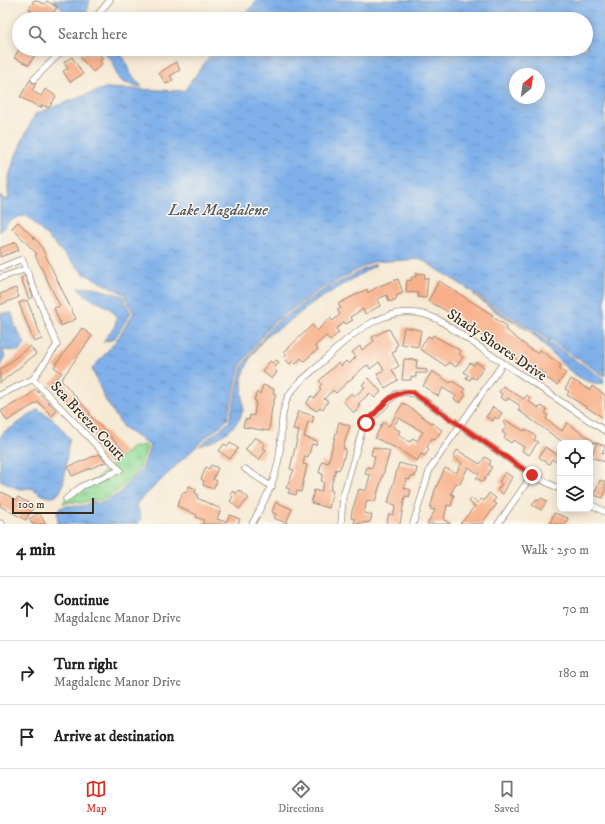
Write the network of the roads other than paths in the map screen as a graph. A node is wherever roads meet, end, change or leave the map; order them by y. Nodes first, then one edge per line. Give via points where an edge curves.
1 (110, 0) edge
2 (100, 12) edge
3 (57, 56) edge
4 (34, 79) dead end
5 (0, 268) edge
6 (26, 269) junction
7 (0, 278) edge
8 (502, 363) junction
9 (32, 379) junction
10 (0, 395) edge
11 (460, 424) junction
12 (605, 431) edge
13 (245, 469) dead end
14 (532, 475) junction
15 (272, 487) junction
16 (557, 488) edge
17 (66, 499) dead end
18 (593, 506) edge
19 (605, 512) edge
20 (252, 524) edge
21 (341, 524) edge
22 (413, 524) edge
23 (498, 524) edge

1 - 2 street
3 - 4 street
5 - 6 street via 22,259
6 - 7 street
6 - 9 street via 57,344
8 - 11 street
8 - 12 street, Shady Shores Drive
8 - 15 street, Shady Shores Drive via 448,325 425,314 401,312 368,325 351,335 290,394 284,409 280,452
9 - 10 street
9 - 17 street, Sea Breeze Court via 120,470 82,486
11 - 14 street
11 - 21 street via 412,392 399,393 392,397 363,428 344,496
11 - 22 street via 430,469
13 - 15 street
14 - 16 street
14 - 23 street
15 - 20 street, Shady Shores Drive
18 - 19 street

